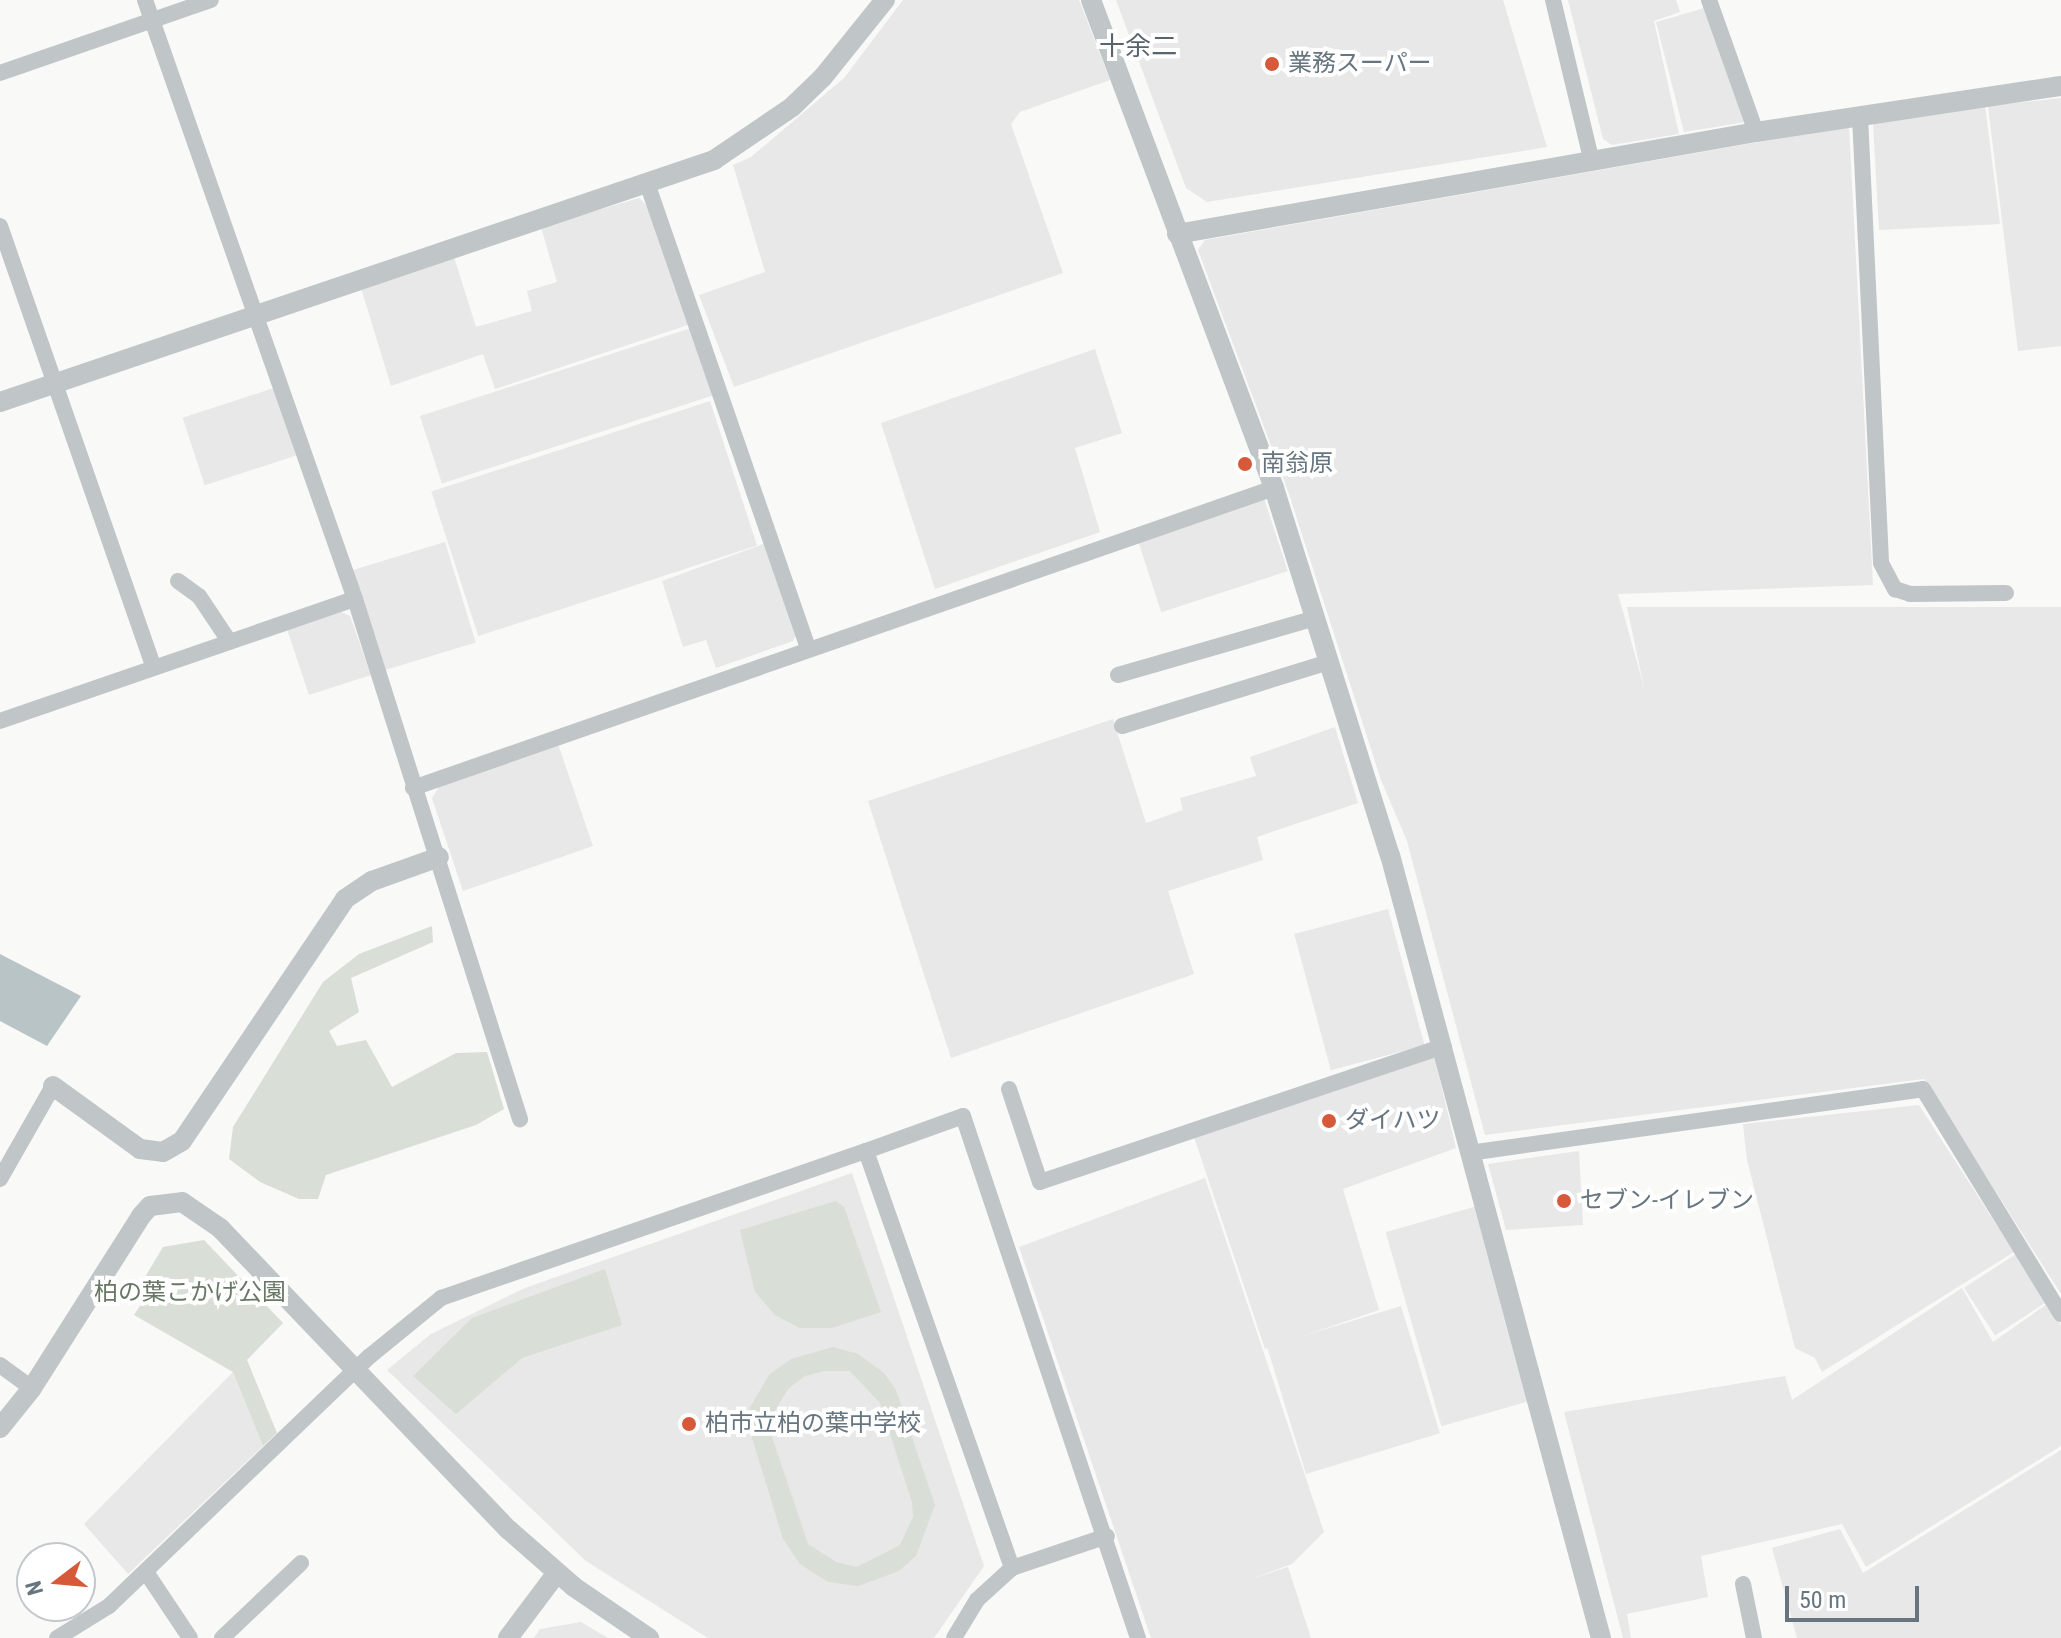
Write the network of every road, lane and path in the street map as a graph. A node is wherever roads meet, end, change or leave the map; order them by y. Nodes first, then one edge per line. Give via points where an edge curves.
1 (145, 0) edge
2 (211, 0) edge
3 (885, 0) edge
4 (1091, 0) edge
5 (1553, 0) edge
6 (1709, 0) edge
7 (152, 22) junction
8 (0, 73) edge
9 (2061, 86) edge
10 (1860, 116) junction
11 (1756, 132) junction
12 (1592, 162) junction
13 (647, 183) junction
14 (0, 226) edge
15 (1177, 234) junction
16 (254, 314) junction
17 (56, 383) junction
18 (0, 402) edge
19 (1274, 488) junction
20 (178, 581) dead end
21 (2006, 593) dead end
22 (355, 599) junction
23 (1315, 618) junction
24 (229, 641) junction
25 (808, 649) junction
26 (1329, 662) junction
27 (153, 666) junction
28 (1118, 675) dead end
29 (0, 721) edge
30 (1122, 726) dead end
31 (413, 788) junction
32 (439, 857) junction
33 (1444, 1046) junction
34 (53, 1086) joint
35 (1009, 1089) dead end
36 (520, 1119) dead end
37 (866, 1151) junction
38 (1469, 1153) junction
39 (0, 1179) edge
40 (2061, 1314) edge
41 (0, 1365) edge
42 (355, 1371) junction
43 (32, 1388) junction
44 (0, 1428) edge
45 (1107, 1536) junction
46 (301, 1563) dead end
47 (1012, 1568) junction
48 (146, 1572) junction
49 (556, 1574) junction
50 (1743, 1584) dead end
51 (57, 1638) edge
52 (190, 1638) edge
53 (222, 1638) edge
54 (508, 1638) edge
55 (649, 1638) edge
56 (954, 1638) edge
57 (1138, 1638) edge
58 (1601, 1638) edge
59 (1754, 1638) edge

1 - 7 street
2 - 7 street
3 - 13 street via 823,77 761,132 714,160
4 - 15 street
5 - 12 street
6 - 11 street
7 - 8 street
7 - 16 street
9 - 10 street
10 - 11 street
10 - 21 street via 1881,563 1895,589 1910,594
11 - 12 street
12 - 15 street
13 - 16 street
13 - 25 street
14 - 17 street
15 - 19 street
16 - 17 street
16 - 22 street
17 - 18 street
17 - 27 street
19 - 23 street
19 - 25 street
20 - 24 street via 199,596
22 - 24 street
22 - 31 street
23 - 26 street
23 - 28 street
24 - 27 street
25 - 31 street
26 - 30 street
26 - 33 street
27 - 29 street
31 - 32 street
32 - 34 street via 372,881 345,899 182,1141 163,1152 140,1149
32 - 36 street
33 - 35 street via 1040,1182
33 - 38 street
34 - 39 street
37 - 42 street via 441,1298
37 - 45 street via 963,1116
37 - 47 street
38 - 40 street via 1923,1089
38 - 58 street
41 - 43 street
42 - 43 street via 220,1228 195,1207 166,1202 150,1206 131,1229
42 - 48 street
42 - 49 street
43 - 44 street
45 - 47 street
45 - 57 street
46 - 53 street
47 - 56 street via 977,1600
48 - 51 street via 109,1606
48 - 52 street
49 - 54 street
49 - 55 street
50 - 59 street

